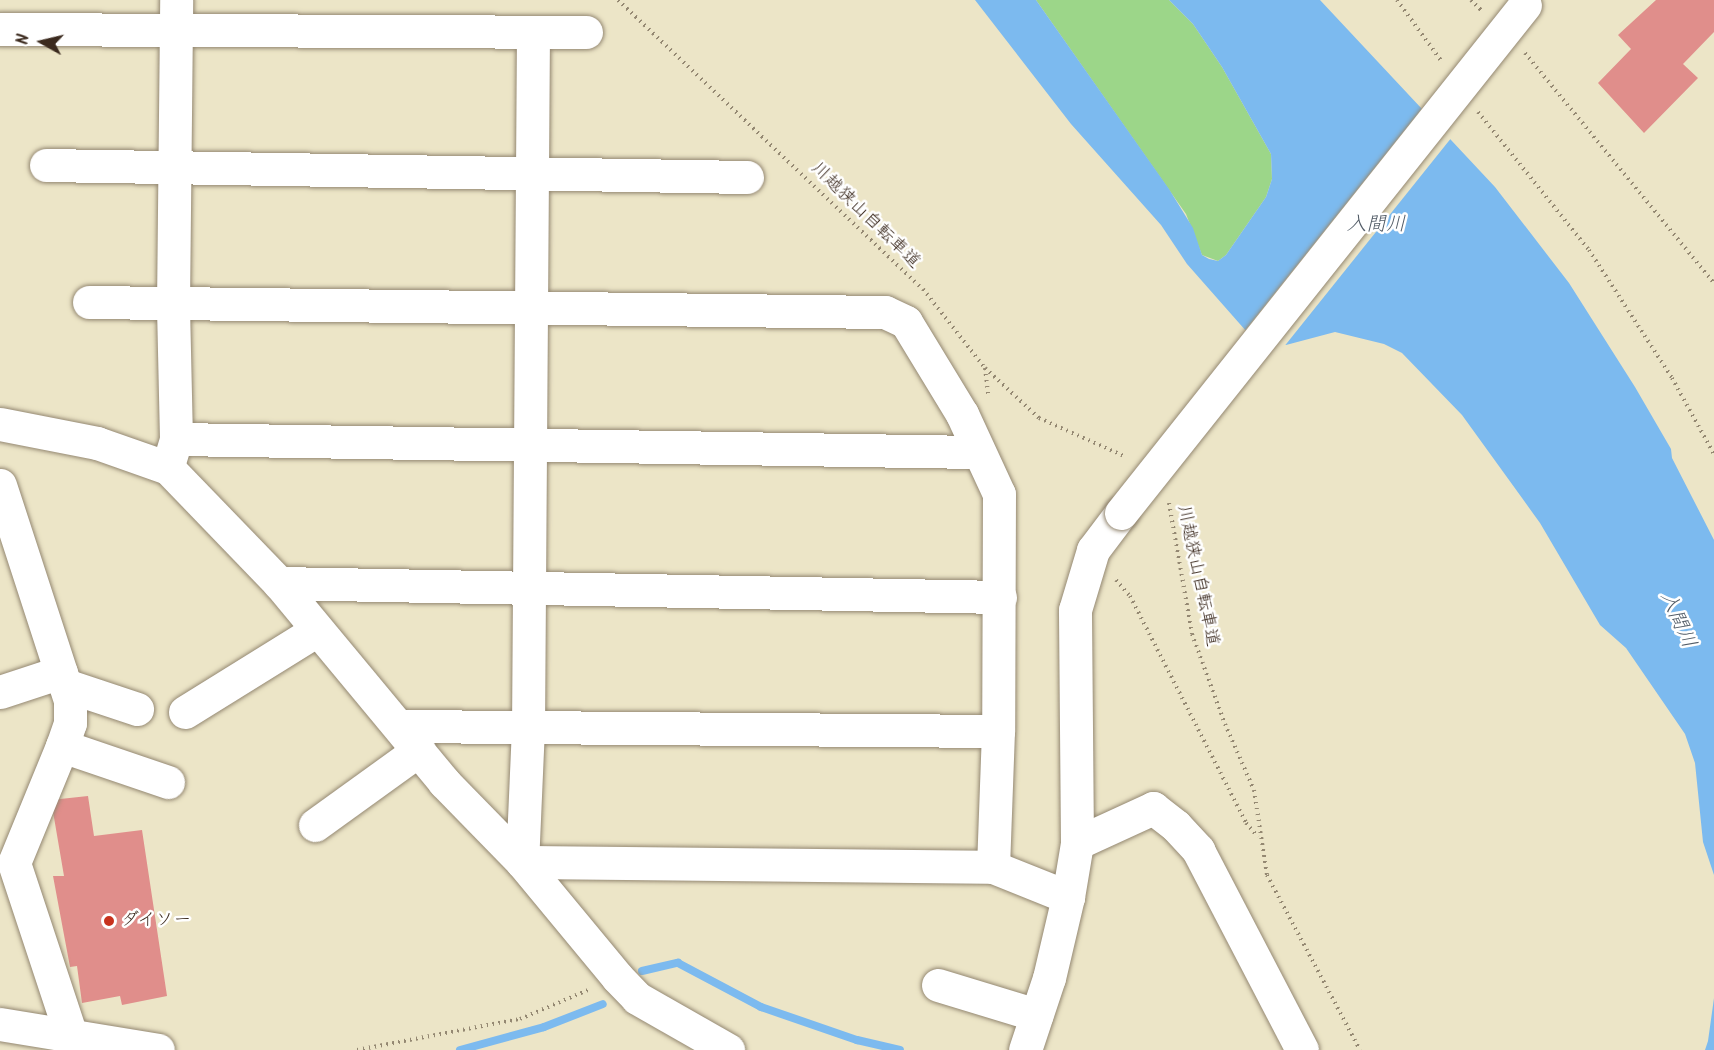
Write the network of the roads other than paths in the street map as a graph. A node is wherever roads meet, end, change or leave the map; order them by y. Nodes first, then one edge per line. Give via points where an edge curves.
1 (1527, 3) edge
2 (176, 15) edge
3 (0, 29) edge
4 (533, 32) junction
5 (586, 32) dead end
6 (46, 165) dead end
7 (176, 167) junction
8 (532, 173) junction
9 (747, 177) dead end
10 (89, 302) dead end
11 (173, 306) junction
12 (531, 306) junction
13 (0, 424) edge
14 (530, 444) junction
15 (979, 452) junction
16 (172, 453) junction
17 (0, 485) edge
18 (279, 583) junction
19 (529, 590) junction
20 (1000, 597) junction
21 (316, 630) junction
22 (63, 679) junction
23 (0, 692) edge
24 (137, 709) dead end
25 (185, 712) dead end
26 (528, 727) junction
27 (998, 731) junction
28 (410, 738) junction
29 (62, 746) junction
30 (168, 782) dead end
31 (315, 825) dead end
32 (1077, 843) junction
33 (522, 862) junction
34 (993, 867) junction
35 (1068, 897) junction
36 (938, 985) dead end
37 (1037, 1015) junction
38 (0, 1024) edge
39 (70, 1032) junction
40 (158, 1050) edge
41 (728, 1050) edge
42 (1025, 1050) edge
43 (1302, 1050) edge

1 - 32 street, bridge via 1093,550 1075,610
2 - 3 street
2 - 4 street
2 - 7 street
4 - 5 street
4 - 8 street
6 - 7 street
7 - 8 street
7 - 11 street
8 - 9 street
8 - 12 street
10 - 11 street
11 - 12 street
11 - 16 street
12 - 14 street
12 - 15 street via 885,312 906,322 929,355
13 - 16 street
14 - 15 street
14 - 16 street
14 - 19 street
15 - 20 street via 999,494
16 - 18 street
17 - 22 street
18 - 19 street
18 - 21 street
19 - 20 street
19 - 26 street
20 - 27 street
21 - 25 street
21 - 28 street
22 - 23 street
22 - 24 street
22 - 29 street via 70,723
26 - 27 street
26 - 28 street
26 - 33 street
27 - 34 street
28 - 31 street
28 - 33 street via 444,782
29 - 30 street
29 - 39 street via 14,863
32 - 35 street
32 - 43 street via 1154,808 1176,826 1198,850
33 - 34 street
33 - 41 street via 637,998
34 - 35 street
35 - 37 street
36 - 37 street
37 - 42 street
38 - 39 street
39 - 40 street

